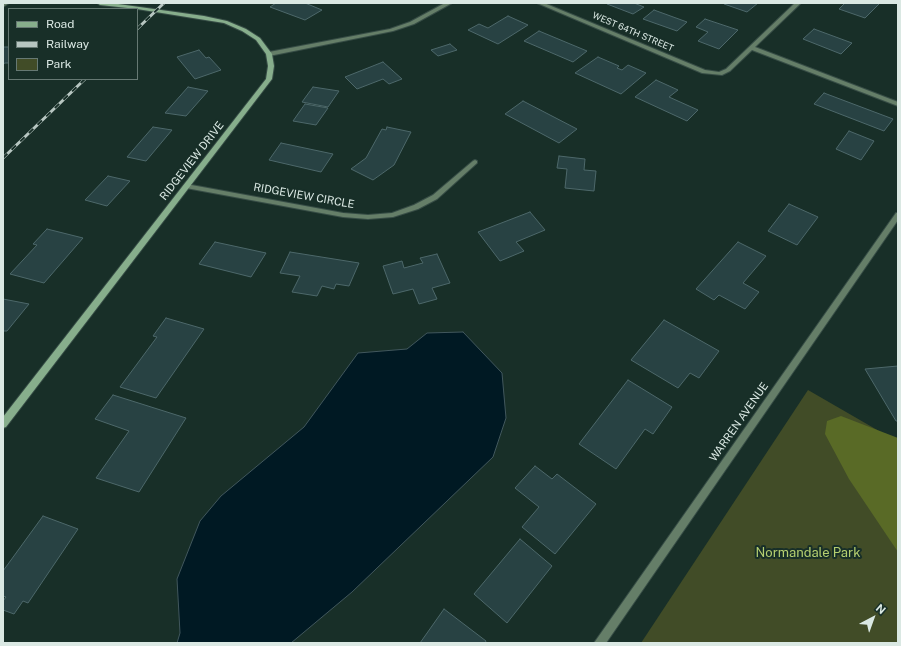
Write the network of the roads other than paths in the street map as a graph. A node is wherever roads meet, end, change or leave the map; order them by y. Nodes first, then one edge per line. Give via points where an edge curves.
1 (6, 3) edge
2 (100, 3) edge
3 (449, 3) edge
4 (540, 3) edge
5 (798, 3) edge
6 (3, 5) edge
7 (133, 8) edge
8 (138, 9) edge
9 (752, 48) junction
10 (269, 54) junction
11 (898, 104) edge
12 (475, 162) dead end
13 (186, 186) junction
14 (898, 215) edge
15 (3, 424) edge
16 (600, 643) edge

1 - 6 street
2 - 7 street
3 - 10 street via 412,23 391,30
4 - 9 street, WEST 64TH STREET via 704,72 720,74
5 - 9 street
8 - 10 street via 226,22 258,39
9 - 11 street
10 - 13 street, RIDGEVIEW DRIVE via 269,79
12 - 13 street, RIDGEVIEW CIRCLE via 435,197 393,215 343,215
13 - 15 street, RIDGEVIEW DRIVE
14 - 16 street, WARREN AVENUE

